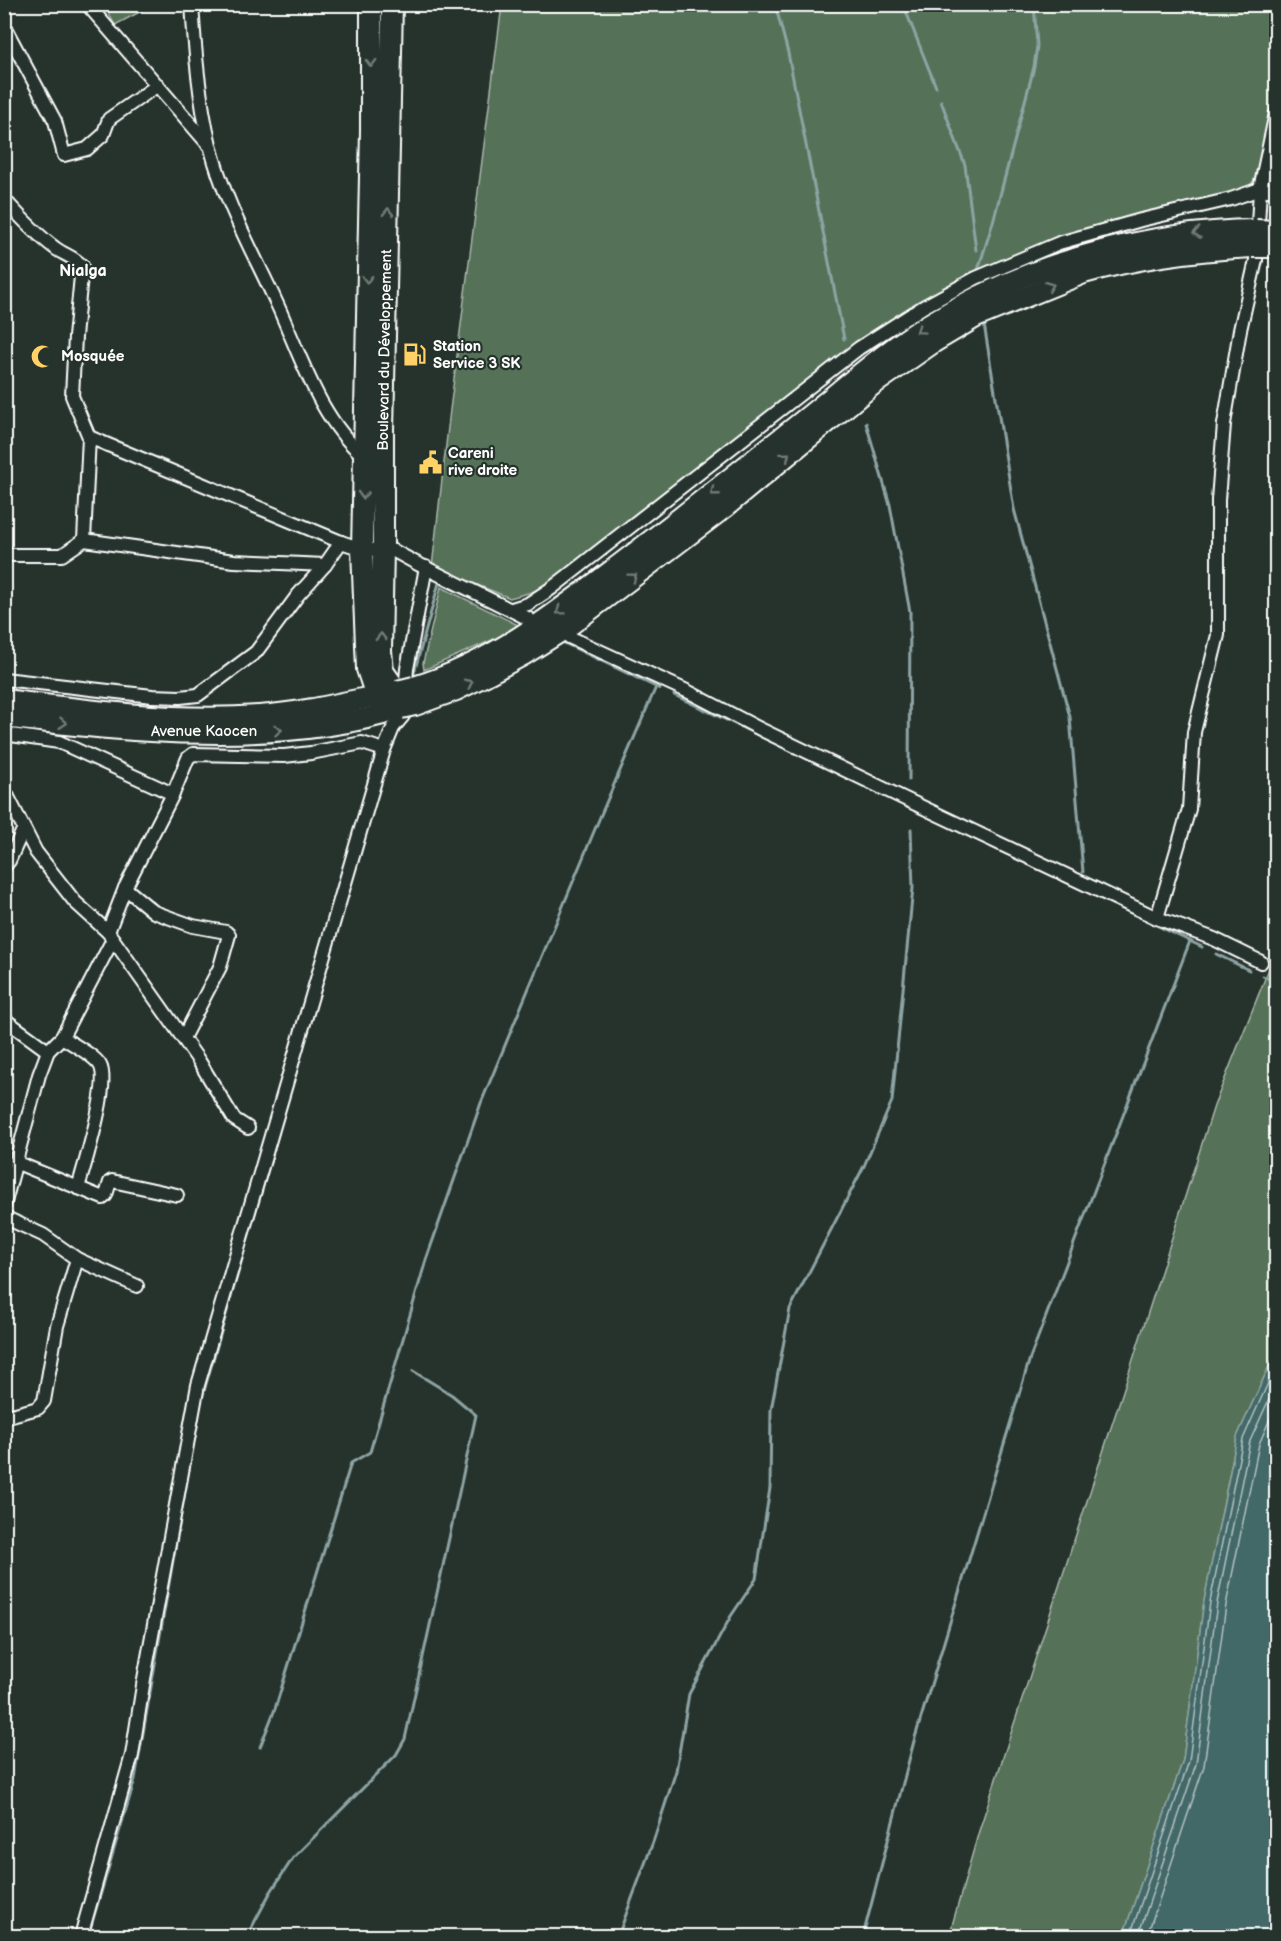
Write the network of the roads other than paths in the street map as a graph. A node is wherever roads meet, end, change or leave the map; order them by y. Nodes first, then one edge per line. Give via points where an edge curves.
1 (87, 4) edge
2 (192, 4) edge
3 (371, 4) edge
4 (392, 4) edge
5 (4, 26) edge
6 (158, 85) junction
7 (1276, 113) edge
8 (210, 146) junction
9 (1260, 189) junction
10 (1276, 191) edge
11 (4, 199) edge
12 (1266, 240) edge
13 (376, 329) junction
14 (375, 389) junction
15 (89, 437) junction
16 (364, 457) junction
17 (84, 540) junction
18 (341, 543) junction
19 (362, 549) junction
20 (383, 549) junction
21 (4, 555) edge
22 (325, 565) junction
23 (426, 567) junction
24 (512, 609) junction
25 (529, 619) dead end
26 (569, 637) dead end
27 (367, 669) junction
28 (4, 679) edge
29 (377, 695) junction
30 (405, 698) junction
31 (4, 700) edge
32 (340, 703) junction
33 (4, 717) edge
34 (4, 734) edge
35 (384, 750) junction
36 (4, 789) edge
37 (173, 794) junction
38 (23, 830) junction
39 (4, 867) edge
40 (125, 888) junction
41 (1157, 918) junction
42 (111, 935) junction
43 (1261, 962) dead end
44 (4, 1019) edge
45 (62, 1037) junction
46 (183, 1038) junction
47 (48, 1051) junction
48 (248, 1128) dead end
49 (11, 1169) edge
50 (78, 1188) junction
51 (177, 1195) dead end
52 (4, 1206) edge
53 (4, 1217) edge
54 (77, 1259) junction
55 (137, 1286) dead end
56 (4, 1417) edge
57 (81, 1936) edge

1 - 6 street
2 - 8 street
3 -> 13 highway, Boulevard du Développement
13 -> 4 highway, Boulevard du Développement
5 - 6 street via 55,121 64,155 87,149 103,135 109,119
6 - 8 street
7 - 9 street
8 - 16 street via 245,238 323,405 341,434
9 - 10 street
9 - 24 street via 1059,243 976,278 923,307 859,348 552,588 528,604
9 - 41 street via 1256,260 1224,424 1218,500 1218,635 1194,732 1189,809
11 - 15 street via 57,250 82,266 72,396
12 - 30 highway via 1203,232 1149,240 1032,274 993,300 929,324 845,397 546,621
13 - 14 highway, Boulevard du Développement
14 - 16 highway, Boulevard du Développement
14 - 20 highway, Boulevard du Développement
15 - 17 street
15 - 18 street
16 -> 19 highway, Boulevard du Développement
17 - 21 street via 62,555
17 - 22 street via 234,561
18 - 19 street
18 - 22 street
19 - 20 street
19 - 27 highway, Boulevard du Développement
20 - 23 street
30 -> 20 highway, Boulevard du Développement via 382,667
22 - 28 street via 255,652 198,695 152,696
23 - 24 street
23 - 35 street via 407,669 404,716 393,728
24 - 25 street
26 - 41 street
27 - 29 highway, Boulevard du Développement
27 - 32 highway via 359,688
29 - 30 highway, Avenue Kaocen
29 - 32 highway, Avenue Kaocen
33 -> 30 highway, Avenue Kaocen via 183,733 321,727 374,717
31 - 32 highway, Avenue Kaocen via 127,715 197,718 261,716
34 - 37 street via 59,742
35 - 37 street via 362,743 284,756 193,754
35 - 57 street via 198,1385 132,1755
36 - 38 street
37 - 40 street
38 - 39 street
38 - 42 street via 75,902
40 - 42 street
40 - 46 street via 154,912 229,935 220,967
41 - 43 street
42 - 45 street
42 - 46 street
44 - 47 street
45 - 47 street
45 - 50 street via 98,1062 103,1072 99,1111
46 - 48 street via 234,1119
47 - 49 street
49 - 50 street
49 - 52 street
50 - 51 street via 103,1198 112,1181
53 - 54 street via 44,1234
54 - 55 street
54 - 56 street via 57,1326 44,1401 38,1408

